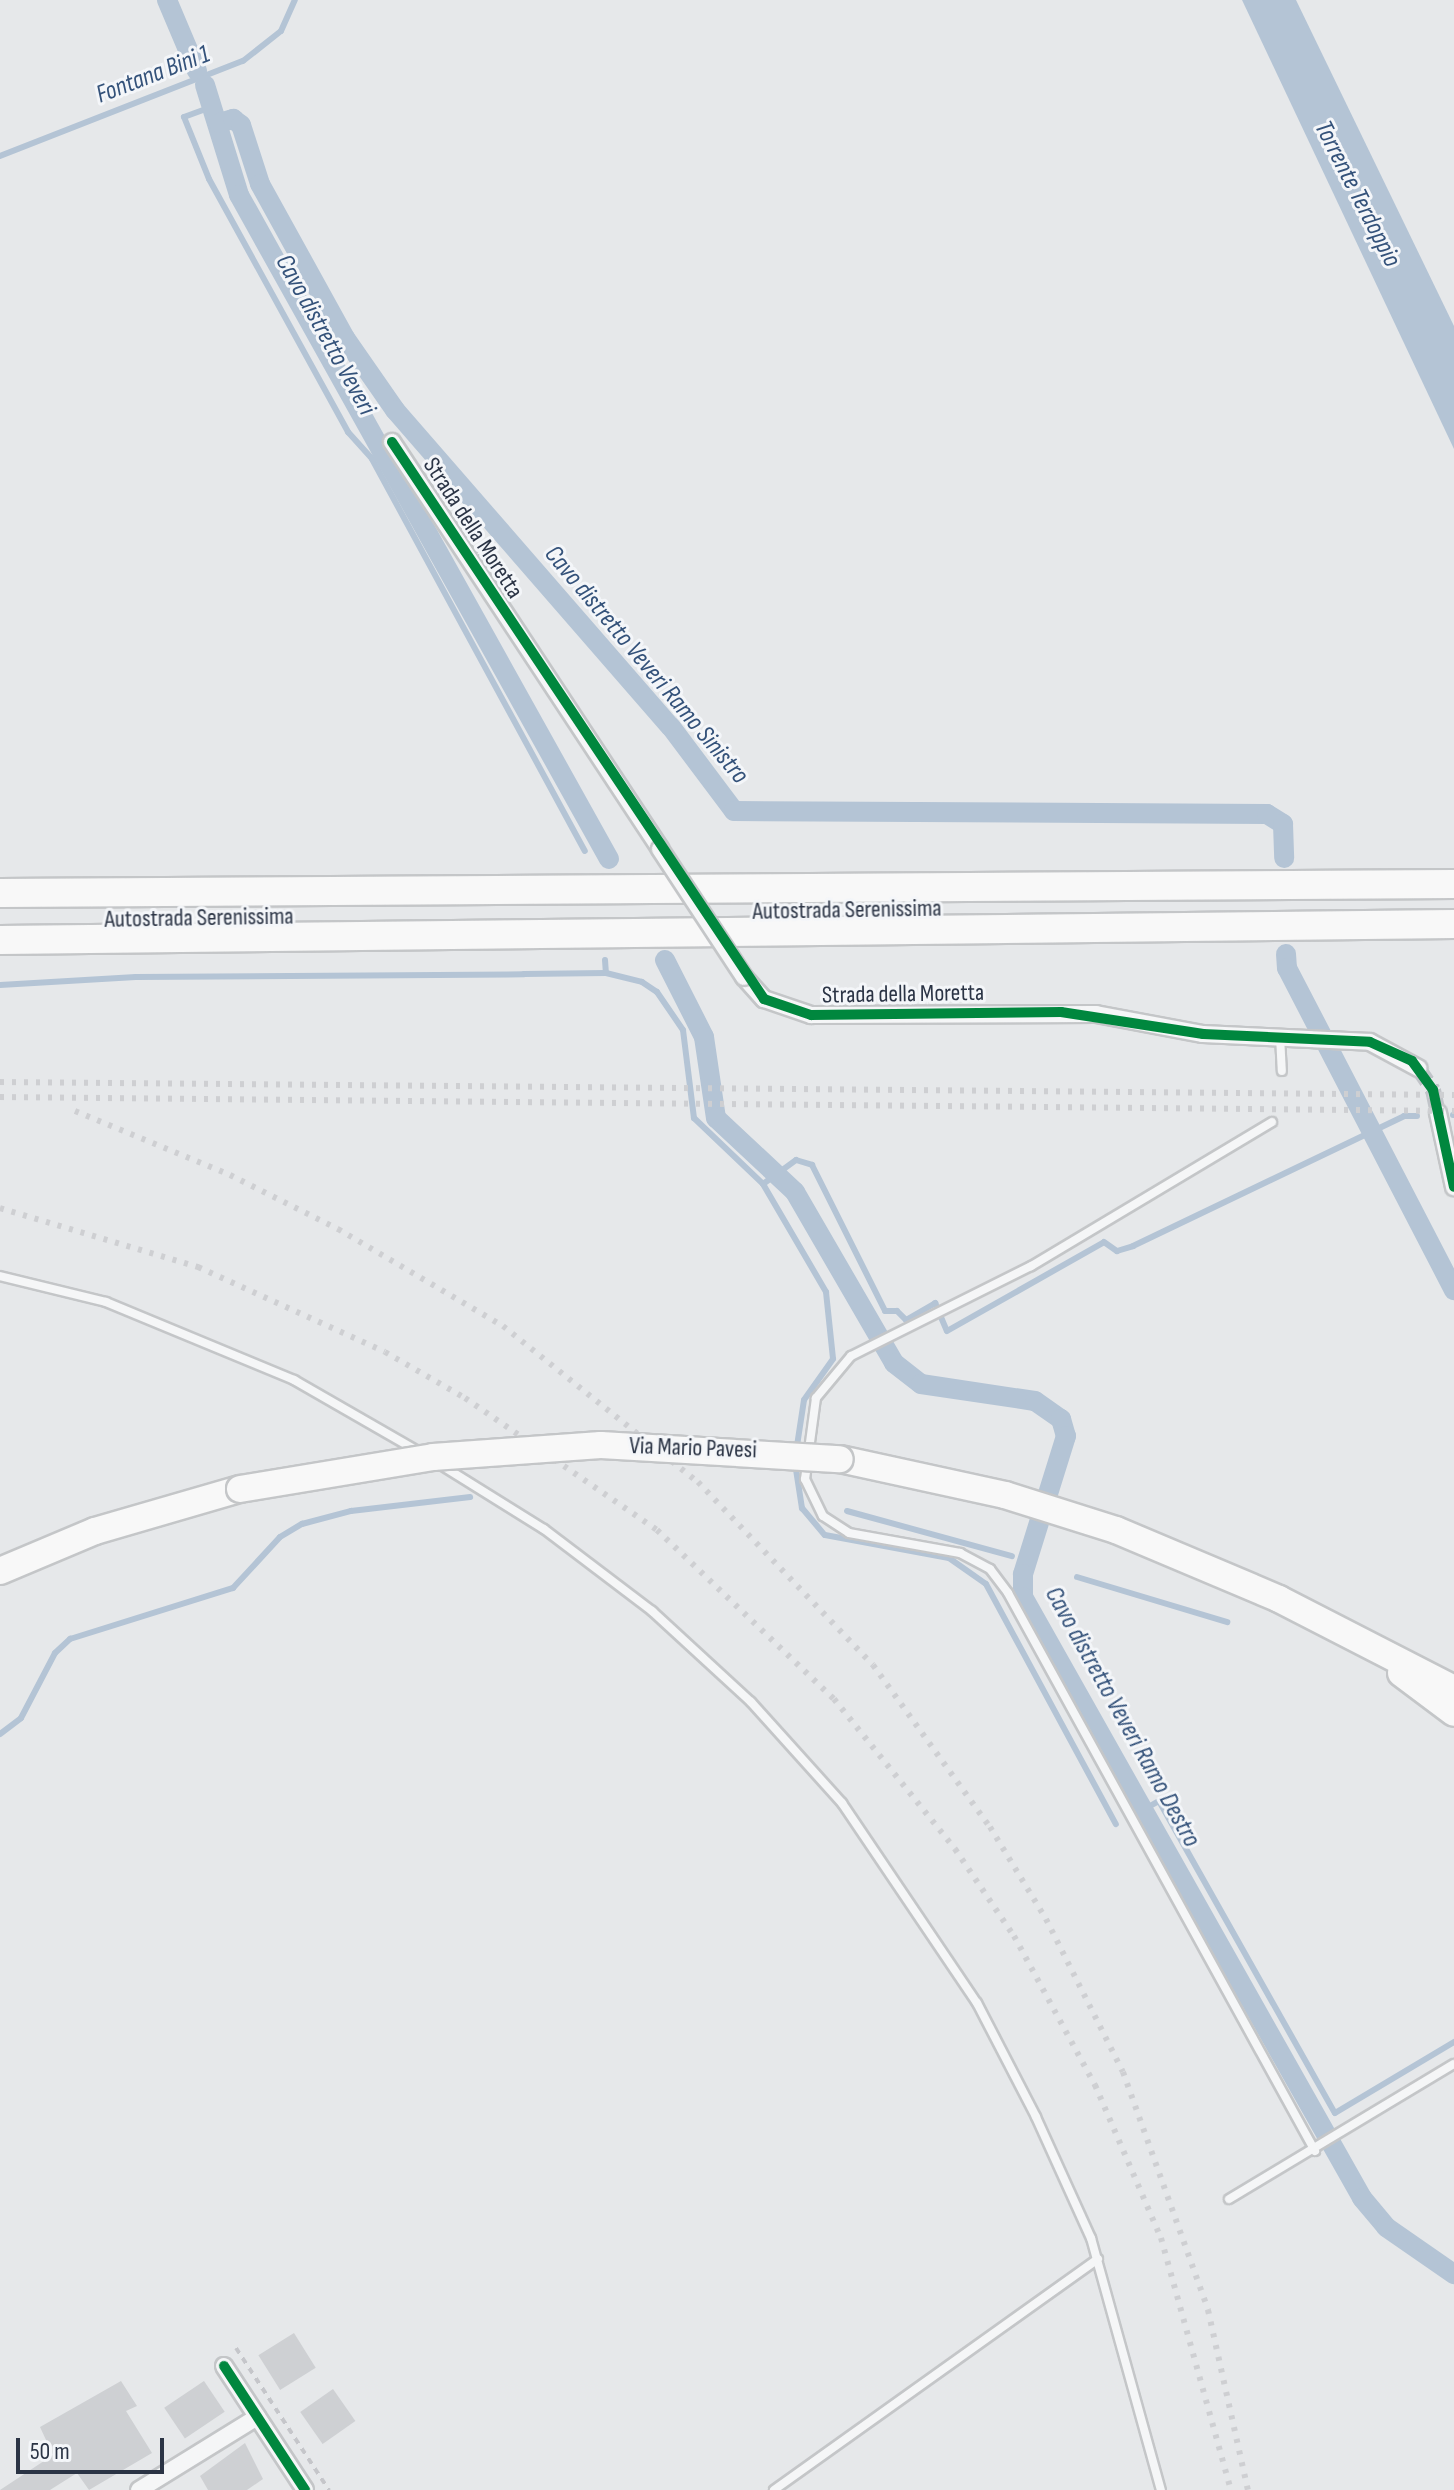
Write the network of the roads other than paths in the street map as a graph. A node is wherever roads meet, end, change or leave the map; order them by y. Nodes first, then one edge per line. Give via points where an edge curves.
1 (392, 442) dead end
2 (1454, 884) edge
3 (0, 893) edge
4 (1454, 924) edge
5 (0, 940) edge
6 (1280, 1036) junction
7 (1418, 1068) tunnel mouth
8 (1282, 1071) dead end
9 (1438, 1113) tunnel mouth
10 (1272, 1122) dead end
11 (1454, 1187) edge
12 (0, 1276) edge
13 (0, 1571) edge
14 (1366, 1646) junction
15 (1454, 1689) edge
16 (1454, 1713) edge
17 (1454, 2064) edge
18 (1315, 2151) junction
19 (1229, 2199) dead end
20 (1098, 2259) junction
21 (224, 2366) dead end
22 (257, 2417) junction
23 (139, 2490) edge
24 (305, 2490) edge
25 (774, 2490) edge
26 (1161, 2490) edge

1 - 6 street, Strada della Moretta, bridge via 744,977 764,999 811,1015 1061,1012 1203,1034
2 - 3 highway, Autostrada Serenissima
4 - 5 highway, Autostrada Serenissima
6 - 7 street, Strada della Moretta via 1343,1038 1394,1050
6 - 8 lane
9 - 11 street
10 - 18 lane via 947,1310 851,1356 816,1398 805,1479 812,1500 849,1533 960,1553 990,1569
12 - 20 lane via 106,1302 294,1380 522,1514 652,1611 798,1753 892,1875 977,2003
13 - 14 main road, Via Mario Pavesi, bridge via 95,1531 240,1489 433,1457 588,1446 689,1446 840,1459 1032,1503 1221,1572
14 - 15 main road
14 - 16 main road
17 - 18 lane
18 - 19 lane
20 - 25 lane
20 - 26 lane
21 - 22 street
22 - 23 street
22 - 24 street

